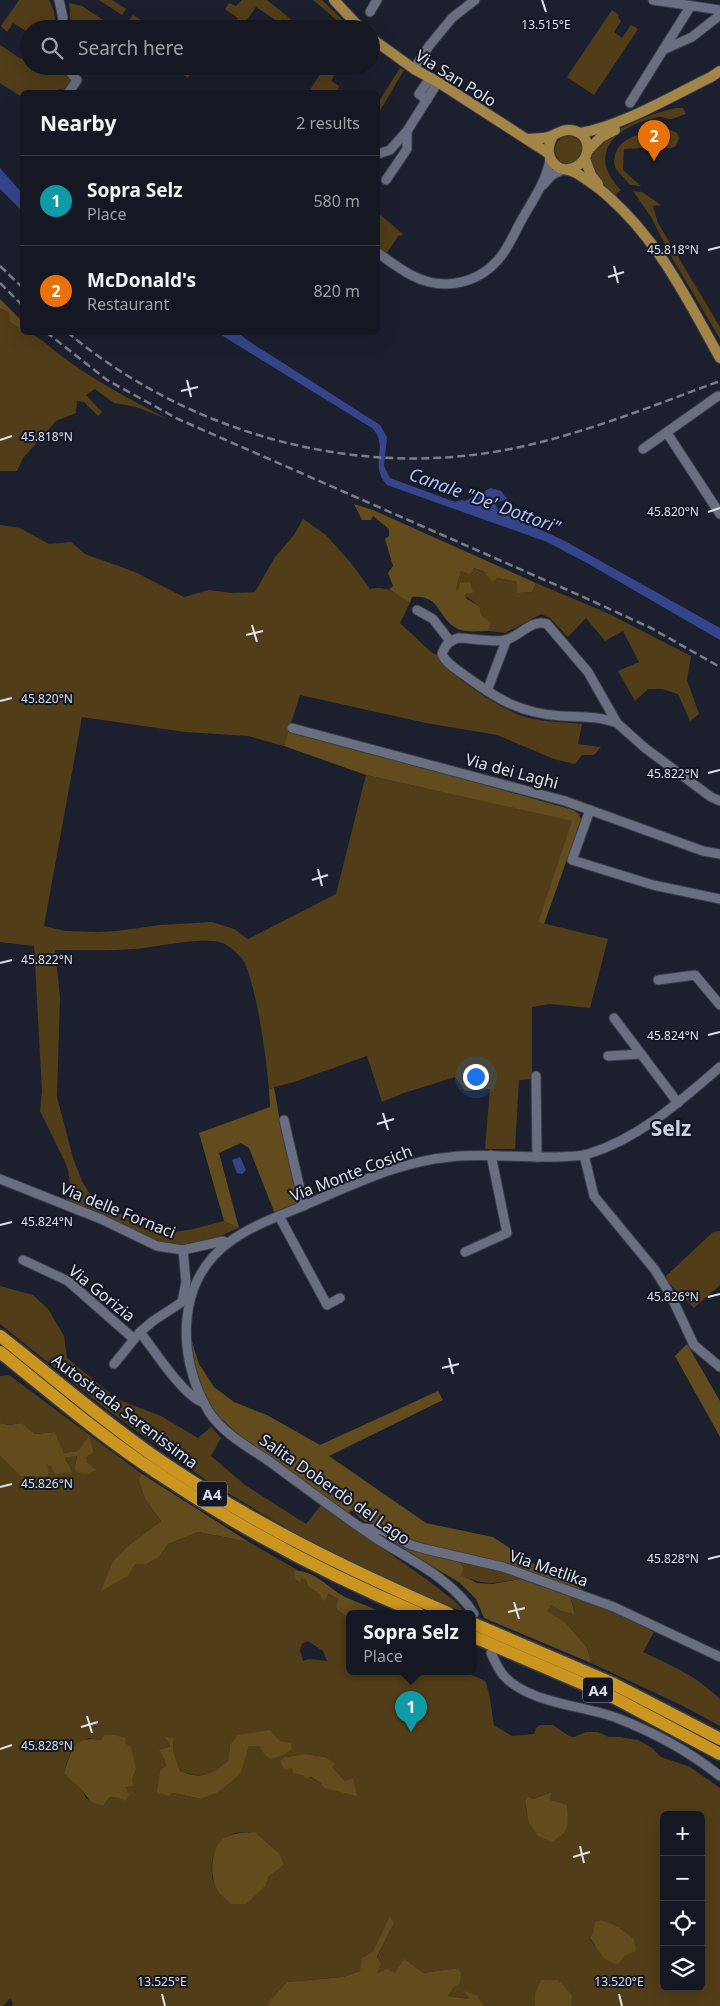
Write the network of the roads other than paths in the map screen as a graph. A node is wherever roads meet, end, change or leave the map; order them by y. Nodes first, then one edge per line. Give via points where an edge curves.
1 (60, 0) edge
2 (334, 0) edge
3 (377, 0) edge
4 (475, 0) edge
5 (653, 0) edge
6 (657, 0) edge
7 (690, 7) junction
8 (720, 10) edge
9 (370, 12) dead end
10 (720, 15) edge
11 (63, 20) edge
12 (353, 20) edge
13 (380, 45) edge
14 (663, 50) junction
15 (414, 69) junction
16 (720, 71) edge
17 (72, 75) edge
18 (720, 79) edge
19 (434, 80) junction
20 (70, 90) edge
21 (630, 102) dead end
22 (406, 131) junction
23 (580, 133) junction
24 (553, 136) junction
25 (528, 139) junction
26 (380, 153) edge
27 (587, 154) junction
28 (549, 156) junction
29 (567, 169) junction
30 (386, 180) dead end
31 (538, 190) junction
32 (607, 194) junction
33 (380, 254) edge
34 (720, 358) edge
35 (718, 396) dead end
36 (667, 432) junction
37 (643, 449) dead end
38 (720, 514) edge
39 (417, 610) dead end
40 (450, 640) junction
41 (506, 640) junction
42 (487, 691) junction
43 (618, 723) junction
44 (292, 728) dead end
45 (720, 801) edge
46 (590, 810) junction
47 (720, 854) edge
48 (720, 899) edge
49 (658, 980) dead end
50 (720, 1004) edge
51 (614, 1018) dead end
52 (641, 1054) junction
53 (608, 1056) dead end
54 (720, 1067) edge
55 (536, 1076) dead end
56 (678, 1103) junction
57 (284, 1120) dead end
58 (491, 1155) junction
59 (584, 1155) junction
60 (537, 1158) junction
61 (0, 1179) edge
62 (304, 1206) junction
63 (279, 1216) junction
64 (228, 1243) junction
65 (183, 1250) junction
66 (465, 1252) dead end
67 (23, 1260) dead end
68 (340, 1298) dead end
69 (0, 1336) edge
70 (137, 1336) junction
71 (0, 1352) edge
72 (114, 1364) dead end
73 (720, 1367) edge
74 (204, 1403) junction
75 (360, 1528) junction
76 (411, 1610) edge
77 (442, 1610) edge
78 (469, 1610) edge
79 (476, 1620) edge
80 (476, 1638) edge
81 (491, 1653) dead end
82 (720, 1657) edge
83 (720, 1739) edge
84 (720, 1754) edge
85 (720, 1776) edge

1 - 11 street
2 - 12 main road
3 - 9 street
4 - 15 street via 452,18
5 - 6 street
6 - 7 street
7 - 8 street
7 - 14 street
10 - 14 street via 692,37
13 - 15 main road, Via San Polo
14 - 21 street
15 - 19 main road, Via San Polo
16 - 23 main road via 606,128
17 - 20 street via 77,80
18 - 27 main road via 611,131
19 - 22 street via 419,94 427,100
19 - 25 main road, Via San Polo
22 - 26 street via 390,150
22 - 30 street via 406,149
23 - 24 main road via 566,130
23 - 27 main road, Via San Polo
24 - 25 main road
24 - 28 main road via 548,147
25 - 28 main road, Via San Polo
27 - 29 main road via 578,166
27 - 32 main road, Via San Polo via 591,175
28 - 29 main road, Via San Polo via 558,167
28 - 31 street
29 - 31 street via 552,175
29 - 32 main road, Via San Polo
31 - 33 street via 502,254 482,274 465,282 446,285 429,282
32 - 34 main road, Via San Polo via 657,249
35 - 36 street
36 - 37 street
36 - 38 street
39 - 40 street via 433,619
40 - 41 street
40 - 42 street via 444,647 444,659
41 - 42 street
41 - 43 street via 536,623 547,624 588,672
42 - 43 street via 520,709
43 - 45 street via 646,748
44 - 46 street, Via dei Laghi via 556,798
46 - 47 street, Via dei Laghi via 703,851
46 - 48 street via 572,860 653,885
49 - 50 street via 695,975
51 - 52 street
52 - 53 street
52 - 56 street
54 - 56 street, Via Monte Cosich
55 - 60 street
56 - 59 street, Via Monte Cosich via 610,1147
57 - 62 street
58 - 60 street, Via Monte Cosich
58 - 62 street, Via Monte Cosich via 416,1162
58 - 66 street via 507,1233
59 - 60 street, Via Monte Cosich
59 - 73 street via 594,1196 655,1270 694,1345
61 - 65 street, Via delle Fornaci via 101,1219 157,1246
62 - 63 street, Via Monte Cosich
63 - 64 street, Via Monte Cosich
63 - 68 street, Via Monte Cosich via 327,1305
64 - 65 street, Via delle Fornaci via 222,1241
64 - 74 street, Salita Doberdò del Lago via 213,1256 202,1273 186,1322 189,1362
65 - 70 street, Via Gorizia via 186,1282 182,1302
67 - 70 street, Via Gorizia via 68,1281
69 - 77 highway, Autostrada Serenissima / A4 via 123,1434 209,1492 305,1547
70 - 72 street, Via Gorizia
70 - 74 street, Salita Doberdò del Lago via 196,1401
71 - 76 highway, Autostrada Serenissima / A4 via 116,1444 202,1502 300,1559
74 - 75 street, Salita Doberdò del Lago via 221,1427
75 - 78 street, Salita Doberdò del Lago via 456,1592
75 - 82 street, Via Metlika via 382,1530 418,1547 513,1570 614,1607
79 - 83 highway, A4 via 614,1684
80 - 84 highway, A4 via 610,1695
81 - 85 street via 505,1676 523,1689 636,1726 690,1755

